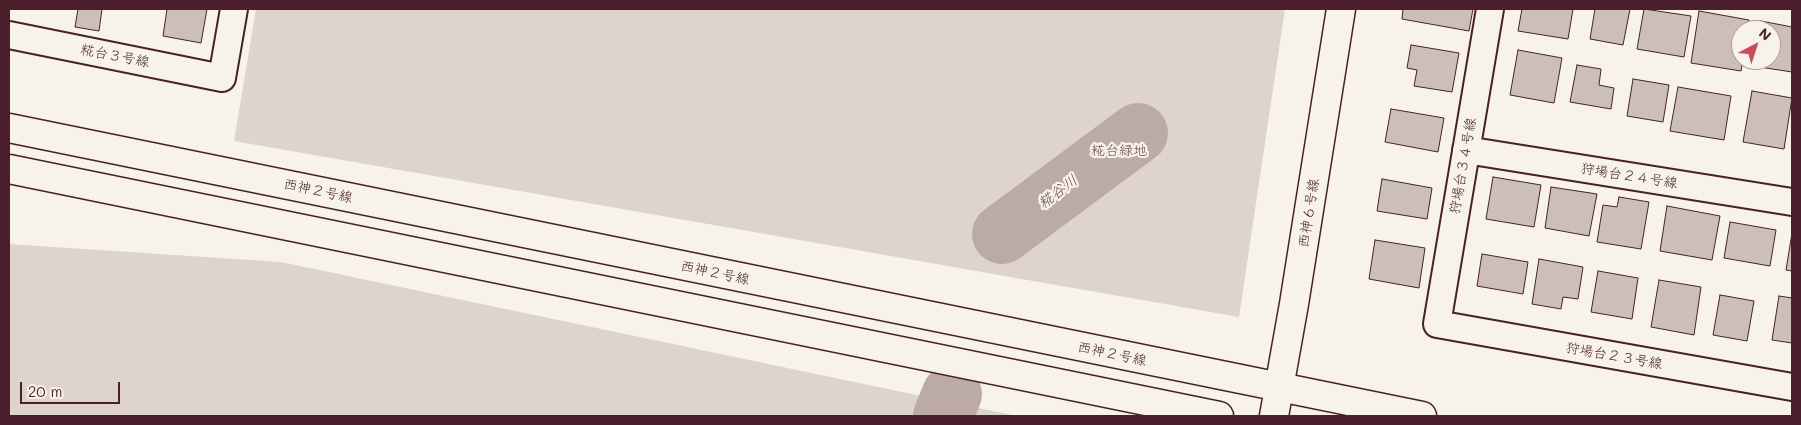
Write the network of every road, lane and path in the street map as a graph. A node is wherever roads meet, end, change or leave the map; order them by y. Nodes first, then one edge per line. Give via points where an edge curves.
1 (234, 9) edge
2 (1342, 9) edge
3 (1490, 9) edge
4 (9, 35) edge
5 (9, 128) edge
6 (1466, 150) junction
7 (9, 168) edge
8 (1792, 202) edge
9 (1437, 324) joint
10 (1792, 387) edge
11 (1279, 388) junction
12 (1218, 416) edge
13 (1274, 416) edge
14 (1422, 416) edge

1 - 4 street, 糀台３号線 via 222,78
2 - 11 street, 西神６号線
3 - 6 street, 狩場台３４号線
5 - 11 street, 西神２号線
6 - 8 street, 狩場台２４号線
6 - 9 street, 狩場台３４号線
7 - 12 street
9 - 10 street, 狩場台２３号線
11 - 13 street, 西神６号線
11 - 14 street, 西神２号線

